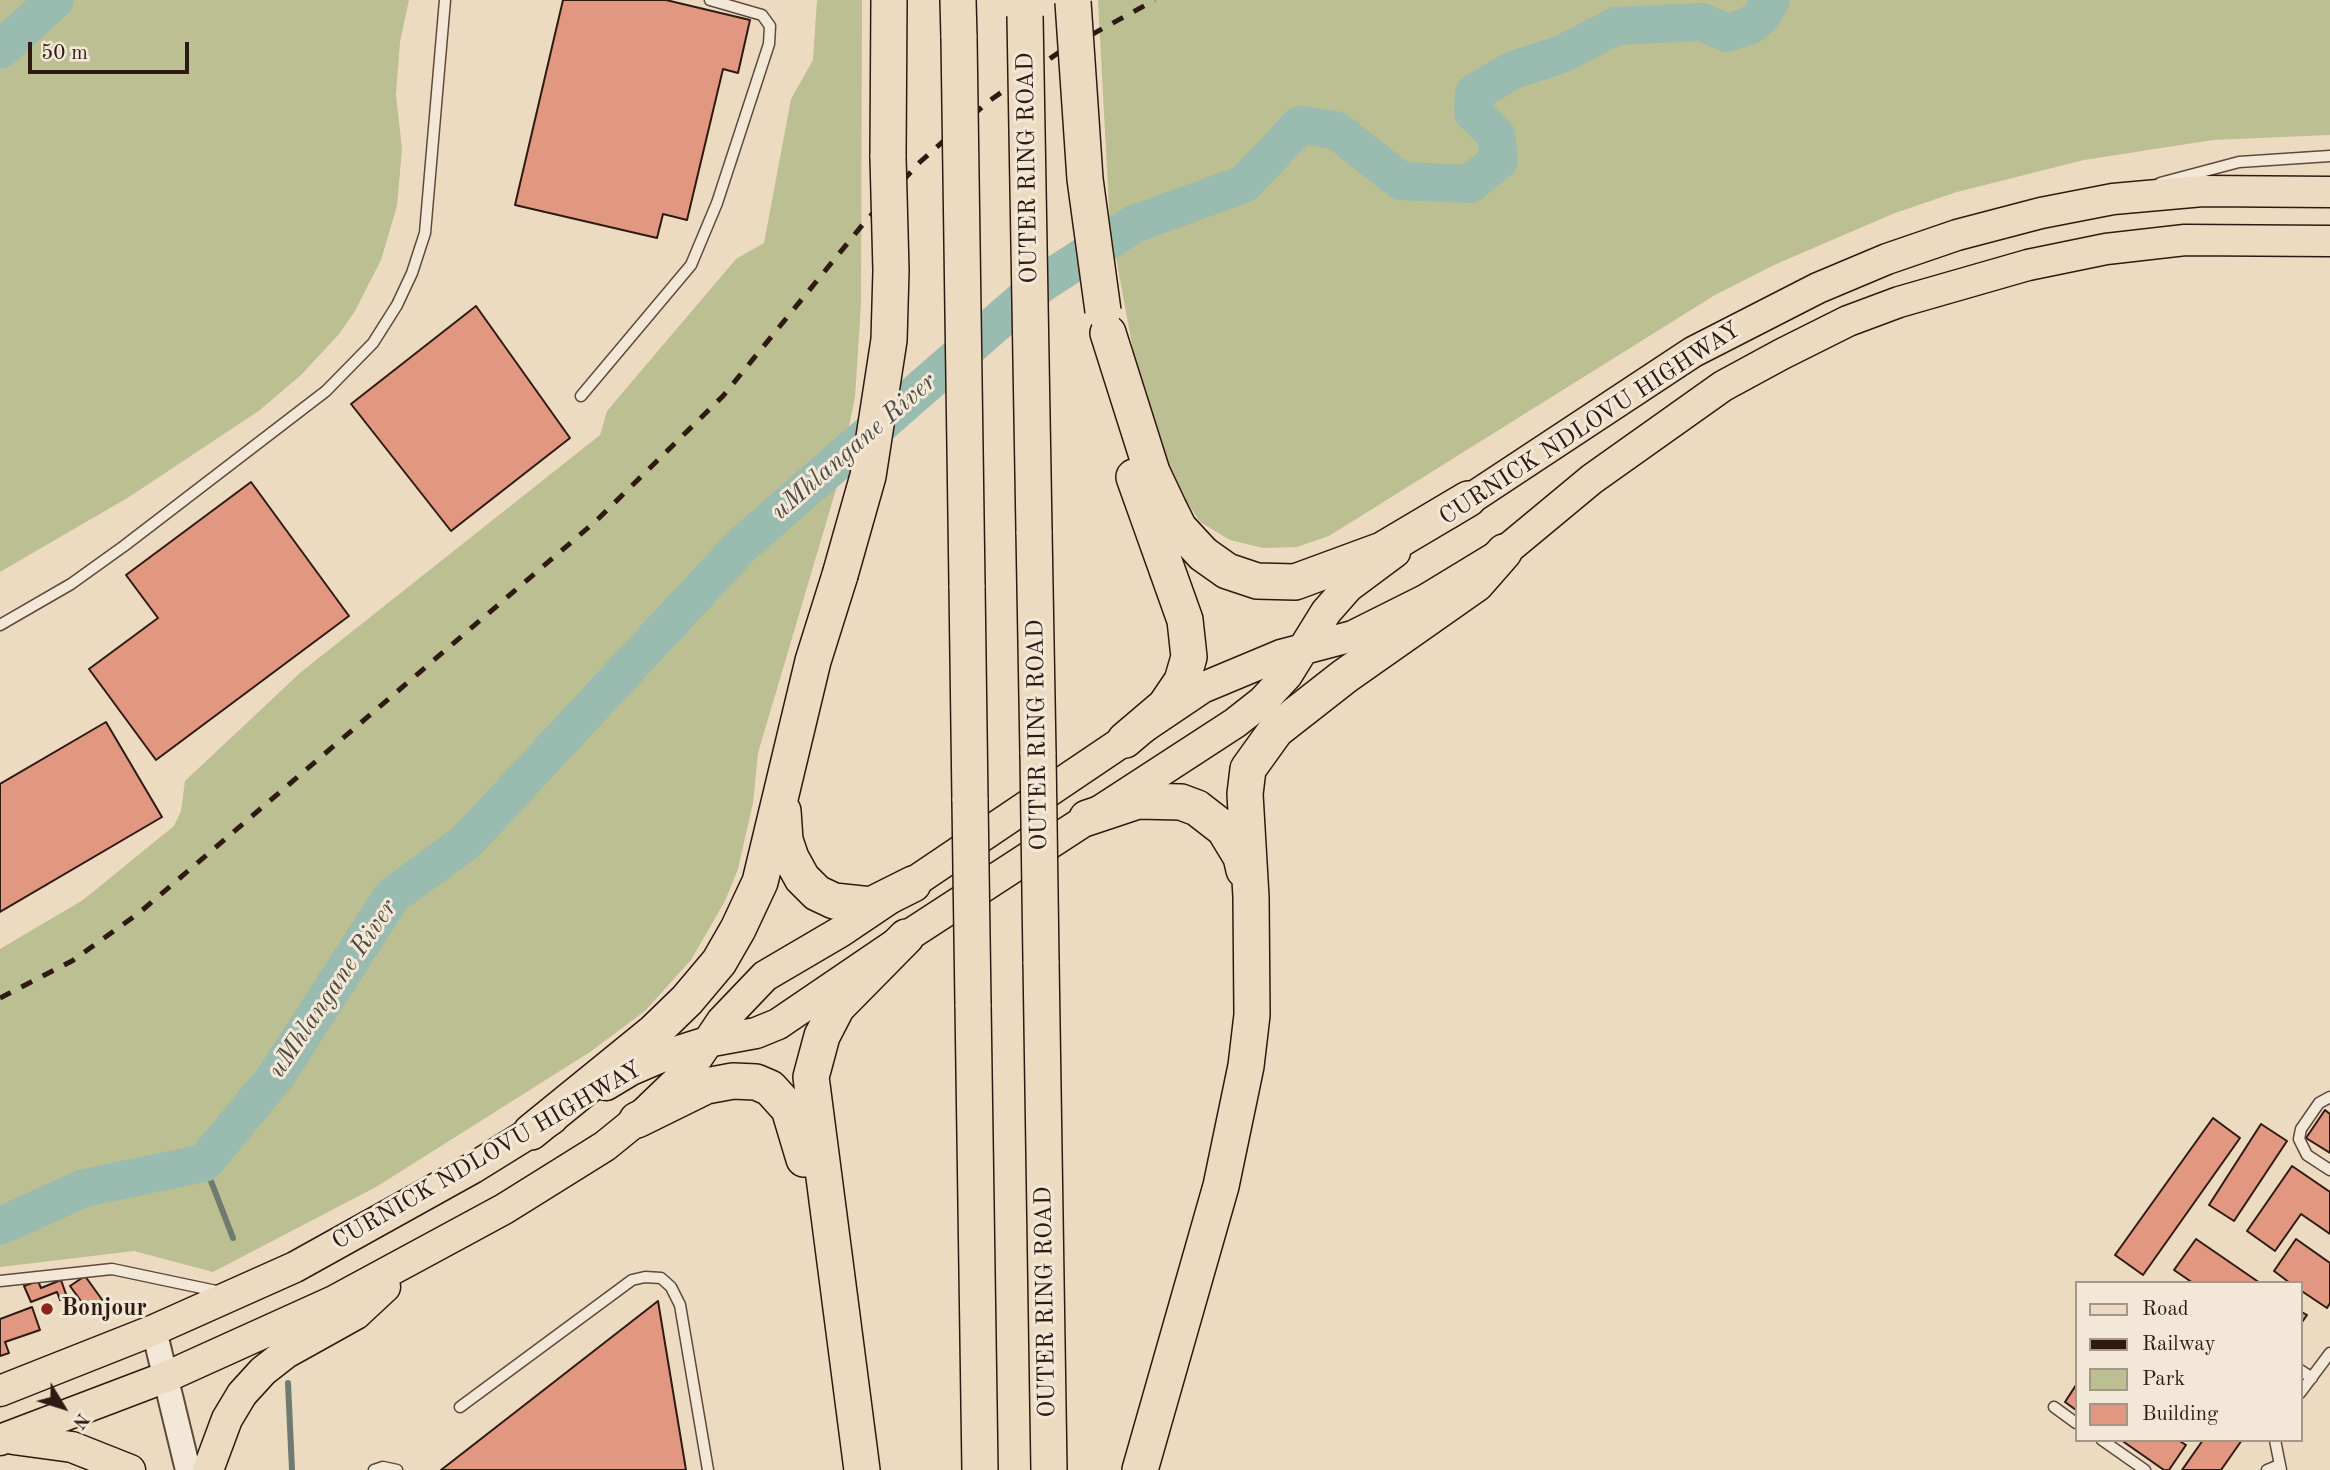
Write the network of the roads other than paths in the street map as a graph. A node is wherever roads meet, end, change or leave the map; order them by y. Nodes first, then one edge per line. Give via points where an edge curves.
1 (445, 0) edge
2 (710, 0) edge
3 (889, 0) edge
4 (958, 0) edge
5 (1073, 1) edge
6 (1025, 8) edge
7 (2330, 156) edge
8 (2330, 192) edge
9 (2113, 199) junction
10 (2330, 241) edge
11 (1106, 322) junction
12 (581, 396) dead end
13 (1468, 499) junction
14 (1504, 552) junction
15 (0, 625) edge
16 (1301, 650) junction
17 (1125, 740) junction
18 (782, 797) junction
19 (1087, 818) junction
20 (913, 884) junction
21 (1251, 897) junction
22 (906, 937) junction
23 (707, 1042) junction
24 (2330, 1097) edge
25 (638, 1120) junction
26 (531, 1132) junction
27 (2330, 1170) edge
28 (416, 1259) junction
29 (0, 1281) edge
30 (231, 1296) junction
31 (154, 1330) junction
32 (2330, 1353) edge
33 (2302, 1371) edge
34 (166, 1377) junction
35 (2312, 1378) junction
36 (2302, 1390) edge
37 (0, 1391) edge
38 (853, 1391) junction
39 (460, 1407) dead end
40 (2054, 1408) dead end
41 (2074, 1422) edge
42 (4, 1439) edge
43 (2105, 1442) edge
44 (2275, 1442) edge
45 (2280, 1467) edge
46 (130, 1470) edge
47 (188, 1470) edge
48 (208, 1470) edge
49 (374, 1470) edge
50 (397, 1470) edge
51 (708, 1470) edge
52 (862, 1470) edge
53 (980, 1470) edge
54 (1049, 1470) edge
55 (1140, 1470) edge
56 (2145, 1470) edge
57 (2267, 1470) edge

1 - 15 lane via 425,233 407,284 373,343 326,391 124,546 71,584
2 - 12 lane via 762,15 770,26 769,44 717,203 691,265
3 - 18 highway, bridge via 889,340 868,476 813,662
4 - 53 highway, bridge
5 - 11 highway, bridge via 1085,180
6 - 54 highway, OUTER RING ROAD, bridge
7 - 9 lane via 2239,162 2168,179
8 - 9 main road, CURNICK NDLOVU HIGHWAY via 2203,191
9 - 13 main road, CURNICK NDLOVU HIGHWAY via 1958,235 1818,288 1693,352
10 - 14 main road, CURNICK NDLOVU HIGHWAY via 2185,240 2106,249 1953,285 1861,316 1723,386 1592,479
11 - 13 highway via 1152,472 1169,508 1179,528 1227,571 1275,583 1306,579 1382,550
11 - 17 highway via 1138,492 1189,637 1182,681 1165,706
13 - 16 main road, CURNICK NDLOVU HIGHWAY via 1348,587
14 - 16 main road, CURNICK NDLOVU HIGHWAY via 1425,600 1353,636
14 - 21 highway via 1476,584 1306,705 1260,748 1248,769 1245,794
16 - 17 main road, CURNICK NDLOVU HIGHWAY via 1202,688
16 - 19 main road, CURNICK NDLOVU HIGHWAY via 1286,675 1254,709
17 - 20 main road, CURNICK NDLOVU HIGHWAY
18 - 20 highway via 791,858 817,893 834,901 871,905
18 - 26 highway via 760,883 719,962 653,1032
19 - 21 highway via 1138,801 1181,802 1197,808 1232,842 1241,857
19 - 22 main road, CURNICK NDLOVU HIGHWAY
20 - 23 main road, CURNICK NDLOVU HIGHWAY via 765,976
21 - 55 highway via 1252,1015 1237,1123
22 - 23 main road, CURNICK NDLOVU HIGHWAY via 778,1024
22 - 38 highway via 837,1007 822,1036 811,1077
23 - 25 main road, CURNICK NDLOVU HIGHWAY via 689,1070
23 - 26 main road, CURNICK NDLOVU HIGHWAY via 631,1070
24 - 27 lane via 2319,1102 2299,1139 2307,1155
25 - 28 main road, CURNICK NDLOVU HIGHWAY via 583,1160
25 - 38 highway via 706,1086 733,1081 756,1082 779,1096 802,1144 816,1240
26 - 30 main road, CURNICK NDLOVU HIGHWAY via 306,1261
28 - 34 main road, CURNICK NDLOVU HIGHWAY
28 - 48 main road via 356,1314 262,1371 227,1419
29 - 30 lane via 112,1269
30 - 31 main road, CURNICK NDLOVU HIGHWAY
31 - 34 street
31 - 37 main road, CURNICK NDLOVU HIGHWAY
32 - 35 lane
33 - 35 lane
34 - 42 main road, CURNICK NDLOVU HIGHWAY
34 - 47 street
35 - 36 lane
38 - 52 highway
39 - 51 lane via 632,1280 661,1278 680,1305
40 - 41 lane
42 - 46 main road via 72,1447
43 - 56 lane
44 - 45 lane
45 - 57 lane
49 - 50 lane

